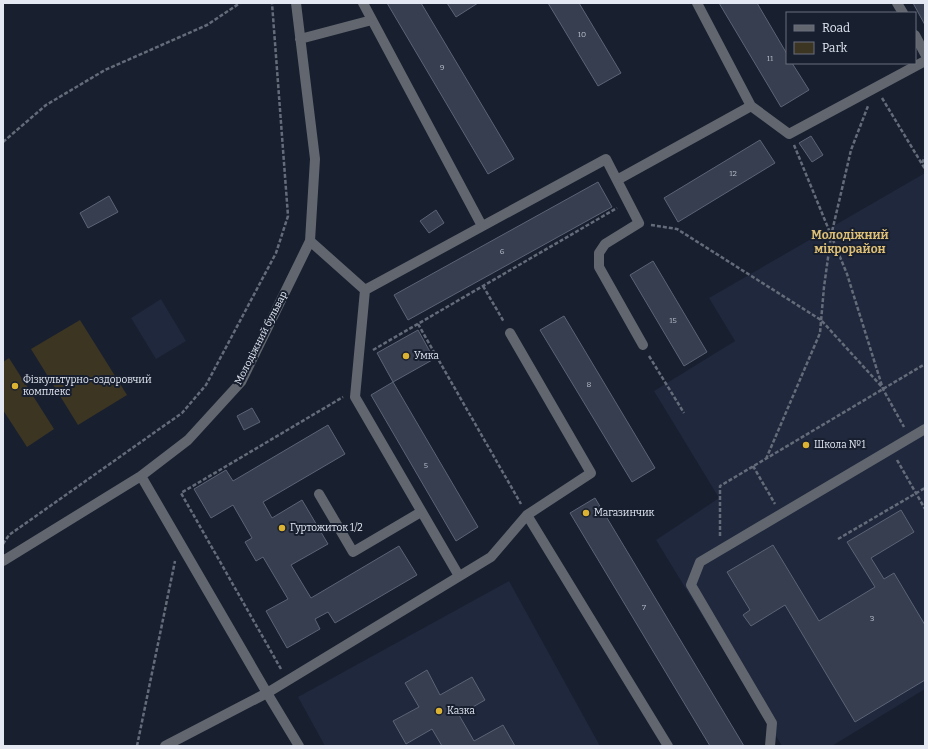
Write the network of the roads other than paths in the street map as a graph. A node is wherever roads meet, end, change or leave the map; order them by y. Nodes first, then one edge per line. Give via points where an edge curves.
1 (296, 3) edge
2 (363, 3) edge
3 (697, 3) edge
4 (897, 3) edge
5 (902, 12) edge
6 (372, 20) junction
7 (300, 38) junction
8 (916, 38) edge
9 (925, 54) edge
10 (925, 61) edge
11 (752, 106) junction
12 (617, 180) junction
13 (482, 226) junction
14 (310, 241) junction
15 (365, 290) junction
16 (510, 333) road end
17 (643, 345) road end
18 (925, 429) edge
19 (141, 476) junction
20 (319, 494) dead end
21 (421, 512) junction
22 (527, 515) junction
23 (3, 561) edge
24 (458, 576) junction
25 (267, 693) junction
26 (164, 746) edge
27 (299, 746) edge
28 (668, 746) edge
29 (770, 746) edge

1 - 7 street, Молодіжний бульвар
2 - 6 street
3 - 11 street
4 - 5 street
6 - 7 street
6 - 13 street
7 - 14 street, Молодіжний бульвар via 315,159
8 - 9 street
10 - 11 street via 789,134
11 - 12 street
12 - 13 street via 606,160
12 - 17 street via 639,223 605,244 599,254 598,267
13 - 15 street
14 - 15 street
14 - 19 street, Молодіжний бульвар via 240,382 188,440
15 - 21 street via 355,397
16 - 22 street via 591,473
18 - 29 street via 700,562 691,585 772,723
19 - 23 street, Молодіжний бульвар
19 - 25 street
20 - 21 street via 353,552
21 - 24 street
22 - 24 street via 491,557
22 - 28 street
24 - 25 street
25 - 26 street
25 - 27 street

